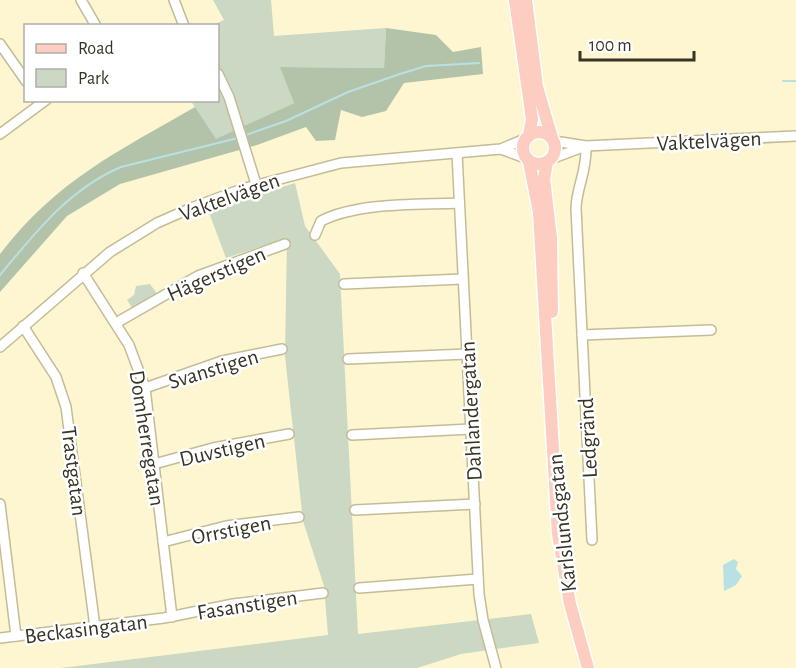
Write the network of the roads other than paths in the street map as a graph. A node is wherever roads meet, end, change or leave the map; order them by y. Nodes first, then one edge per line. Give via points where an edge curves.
1 (81, 0) edge
2 (174, 0) edge
3 (515, 0) edge
4 (526, 0) edge
5 (95, 24) edge
6 (183, 24) edge
7 (0, 44) edge
8 (219, 77) edge
9 (24, 78) edge
10 (42, 102) edge
11 (0, 134) edge
12 (796, 136) edge
13 (528, 137) junction
14 (553, 140) junction
15 (586, 146) junction
16 (501, 149) junction
17 (457, 153) junction
18 (529, 160) junction
19 (549, 161) junction
20 (256, 184) junction
21 (459, 203) junction
22 (315, 235) dead end
23 (285, 244) dead end
24 (83, 273) junction
25 (463, 279) junction
26 (344, 284) dead end
27 (116, 323) junction
28 (23, 326) junction
29 (711, 330) dead end
30 (582, 336) junction
31 (0, 347) edge
32 (282, 349) dead end
33 (467, 354) junction
34 (348, 359) dead end
35 (550, 376) junction
36 (145, 388) junction
37 (471, 429) junction
38 (290, 434) dead end
39 (351, 435) dead end
40 (154, 464) junction
41 (0, 504) edge
42 (475, 504) junction
43 (355, 510) dead end
44 (299, 517) dead end
45 (592, 540) dead end
46 (163, 542) junction
47 (478, 579) junction
48 (359, 588) dead end
49 (323, 593) dead end
50 (172, 617) junction
51 (95, 627) junction
52 (16, 636) junction
53 (0, 638) edge
54 (496, 668) edge
55 (588, 668) edge

1 - 5 street
2 - 6 street
3 - 13 main road via 532,119
4 - 14 main road via 537,87
7 - 9 street
8 - 20 street
10 - 11 street
12 - 15 street, Vaktelvägen
13 - 14 main road via 541,132
13 - 16 street, Vaktelvägen
13 - 18 main road via 523,148
14 - 15 street, Vaktelvägen
14 - 19 main road via 555,149
15 - 19 street, Vaktelvägen
15 - 30 street, Ledgränd via 586,165 576,208
16 - 17 street, Vaktelvägen
16 - 18 street, Vaktelvägen
17 - 20 street, Vaktelvägen via 349,162
17 - 21 street, Dahlandergatan
18 - 19 main road via 538,164
18 - 35 main road, Karlslundsgatan via 539,212
19 - 35 main road, Karlslundsgatan via 544,179 552,259
20 - 24 street, Vaktelvägen via 157,223 122,243
21 - 22 street via 332,215 321,221
21 - 25 street, Dahlandergatan
23 - 27 street, Hägerstigen via 198,276
24 - 27 street, Domherregatan
24 - 28 street, Vaktelvägen
25 - 26 street
25 - 33 street, Dahlandergatan
27 - 36 street, Domherregatan
28 - 31 street, Vaktelvägen
28 - 51 street, Trastgatan via 56,377 66,407
29 - 30 street
30 - 45 street, Ledgränd
32 - 36 street, Svanstigen via 222,360
33 - 34 street
33 - 37 street, Dahlandergatan
35 - 55 main road, Karlslundsgatan via 559,545
36 - 40 street, Domherregatan
37 - 39 street
37 - 42 street, Dahlandergatan
38 - 40 street, Duvstigen
40 - 46 street, Domherregatan
41 - 52 street
42 - 43 street
42 - 47 street, Dahlandergatan
44 - 46 street, Orrstigen via 226,526
46 - 50 street, Domherregatan
47 - 48 street
47 - 54 street, Dahlandergatan via 483,620
49 - 50 street, Fasanstigen via 244,602
50 - 51 street, Beckasingatan
51 - 52 street, Beckasingatan
52 - 53 street, Beckasingatan

